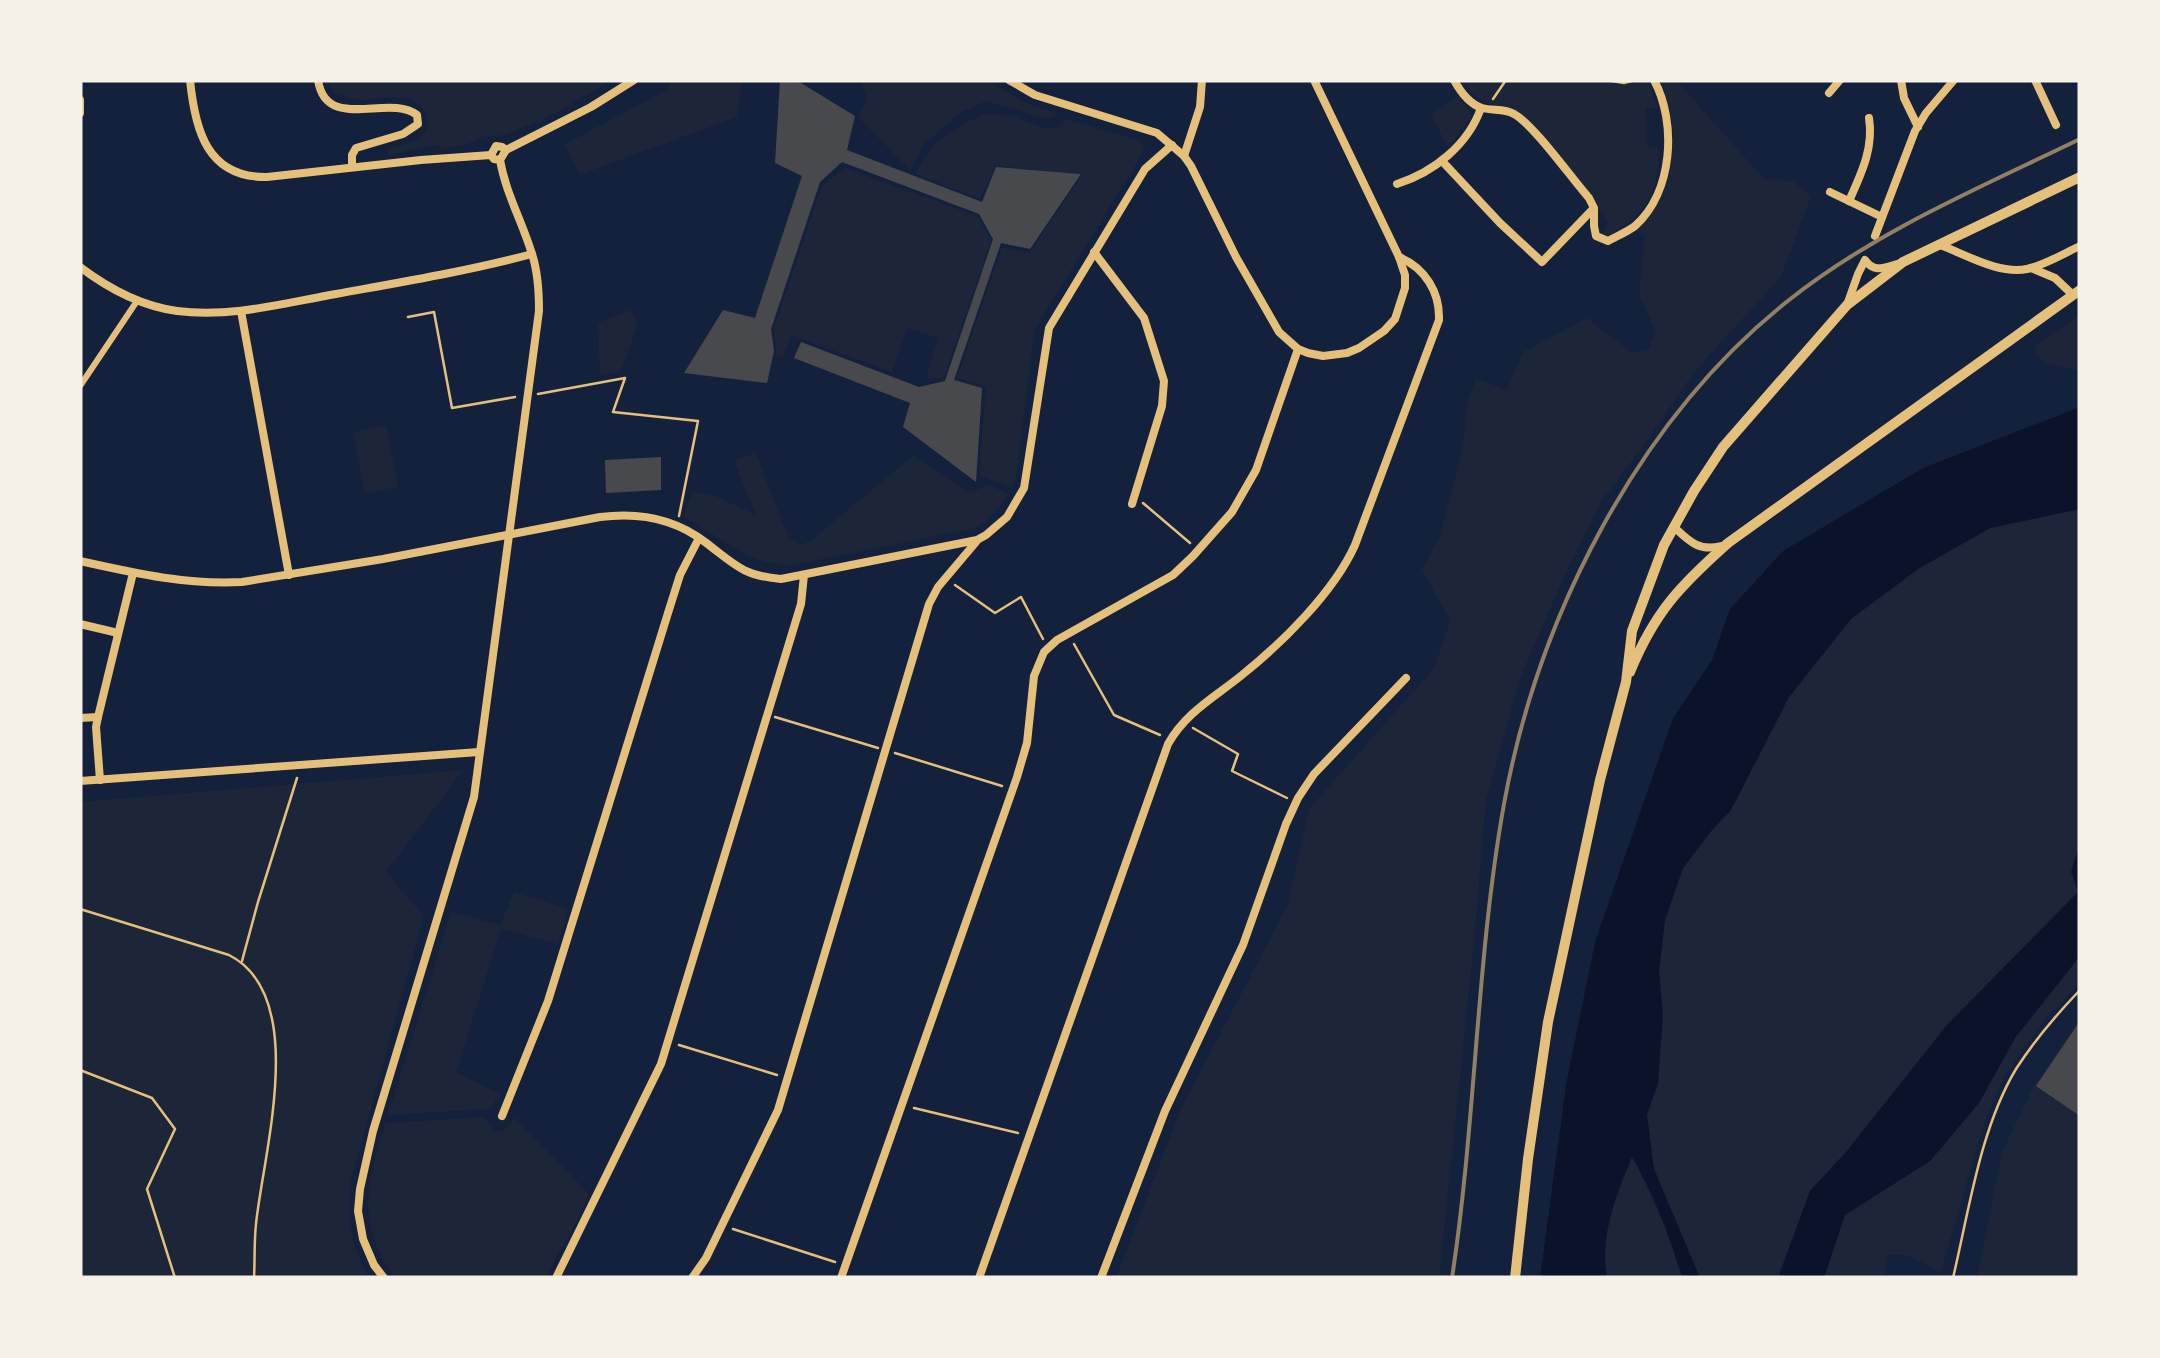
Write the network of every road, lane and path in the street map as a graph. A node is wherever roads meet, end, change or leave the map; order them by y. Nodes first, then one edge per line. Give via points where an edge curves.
1 (190, 80) edge
2 (318, 80) edge
3 (634, 80) edge
4 (1009, 80) edge
5 (1202, 80) edge
6 (1314, 80) edge
7 (1454, 80) edge
8 (1506, 80) edge
9 (1606, 80) edge
10 (1635, 80) edge
11 (1654, 80) edge
12 (1840, 80) edge
13 (1901, 80) edge
14 (1954, 80) edge
15 (2035, 80) edge
16 (1829, 92) dead end
17 (80, 100) edge
18 (1484, 108) junction
19 (80, 112) edge
20 (1869, 118) dead end
21 (2056, 124) dead end
22 (1918, 127) junction
23 (1172, 145) junction
24 (506, 150) junction
25 (491, 155) junction
26 (1184, 156) junction
27 (500, 160) junction
28 (1442, 161) junction
29 (352, 167) junction
30 (2080, 177) edge
31 (1398, 184) dead end
32 (1830, 192) dead end
33 (1849, 201) junction
34 (1594, 208) junction
35 (1882, 217) junction
36 (1875, 236) dead end
37 (1940, 245) junction
38 (2080, 246) edge
39 (1094, 252) junction
40 (532, 254) junction
41 (1399, 257) junction
42 (2056, 257) junction
43 (1903, 262) junction
44 (80, 268) edge
45 (2031, 268) junction
46 (2055, 278) junction
47 (2077, 292) edge
48 (138, 301) junction
49 (1847, 306) junction
50 (242, 311) junction
51 (408, 317) dead end
52 (1298, 349) junction
53 (80, 386) edge
54 (529, 395) junction
55 (1133, 499) joint
56 (679, 518) dead end
57 (1674, 527) junction
58 (508, 533) junction
59 (699, 538) junction
60 (978, 540) junction
61 (1728, 544) junction
62 (1199, 550) junction
63 (80, 561) edge
64 (133, 573) junction
65 (289, 575) junction
66 (804, 575) junction
67 (945, 578) junction
68 (80, 624) edge
69 (118, 633) junction
70 (1069, 634) junction
71 (1047, 648) junction
72 (1406, 678) dead end
73 (1626, 682) junction
74 (98, 717) junction
75 (80, 718) edge
76 (1183, 723) junction
77 (1170, 740) junction
78 (479, 752) junction
79 (298, 764) junction
80 (100, 780) junction
81 (80, 781) edge
82 (1296, 802) junction
83 (80, 909) edge
84 (241, 963) junction
85 (2080, 990) edge
86 (668, 1041) junction
87 (80, 1070) edge
88 (788, 1079) junction
89 (902, 1105) junction
90 (502, 1116) dead end
91 (1029, 1136) junction
92 (723, 1226) junction
93 (846, 1265) junction
94 (175, 1278) edge
95 (254, 1278) edge
96 (384, 1278) edge
97 (556, 1278) edge
98 (692, 1278) edge
99 (841, 1278) edge
100 (979, 1278) edge
101 (1101, 1278) edge
102 (1515, 1278) edge
103 (1952, 1278) edge

1 - 29 street via 200,134 233,172 252,177
2 - 29 street via 323,96 339,108 405,108 418,115 411,130 356,148
3 - 24 street
4 - 23 street
5 - 26 street
6 - 41 street
7 - 18 street
8 - 18 path
9 - 10 path
11 - 34 street via 1667,126 1659,188 1632,228 1608,241 1596,236
12 - 16 street
13 - 22 street
14 - 22 street
15 - 21 street
17 - 19 street
18 - 28 street
18 - 34 street via 1514,114 1531,129
20 - 33 street via 1869,152
22 - 35 street
23 - 26 street
23 - 39 street via 1145,169
24 - 25 street via 496,146
24 - 27 street
25 - 27 street
25 - 29 street
26 - 52 street via 1279,332
27 - 40 street
28 - 31 street
28 - 34 street via 1542,262
30 - 37 street
32 - 33 street
33 - 35 street
35 - 36 street
37 - 43 street
37 - 45 street via 2002,268
38 - 42 street
39 - 55 street via 1144,318 1164,381
39 - 60 street via 1049,328 1024,488 1006,517
40 - 50 street
40 - 54 street via 540,311
41 - 52 street via 1405,288 1384,332 1347,353
41 - 76 street via 1428,281 1439,320 1349,558 1281,640
42 - 45 street
42 - 46 street
43 - 49 street
43 - 49 street via 1880,270 1865,260
44 - 48 street
45 - 46 street
46 - 47 street
47 - 61 street
48 - 50 street via 180,312
48 - 53 street
49 - 57 street via 1723,447
50 - 65 street
51 - 54 path via 434,312 452,408
52 - 62 street via 1248,486
54 - 56 path via 625,378 613,412 698,421
54 - 58 street
55 - 62 path
57 - 61 street via 1694,545
57 - 73 street via 1632,630
58 - 59 street via 632,515 669,522
58 - 65 street
58 - 78 street
59 - 66 street via 756,576
59 - 90 street via 680,575 548,1001
60 - 66 street
60 - 67 street
61 - 73 street via 1666,604
62 - 70 street via 1173,575
63 - 64 street
64 - 65 street via 219,584
64 - 69 street
66 - 86 street via 799,611
67 - 71 path via 996,613 1021,597
67 - 88 street via 930,604
68 - 69 street
69 - 74 street
70 - 71 street
70 - 77 path via 1114,715
71 - 89 street via 1034,676 1018,777
72 - 82 street via 1314,774
73 - 102 street via 1548,1022
74 - 75 street
74 - 80 street
76 - 77 street
76 - 82 path via 1238,754 1232,771
77 - 91 street
78 - 79 street
78 - 96 street via 471,807 364,1164 360,1226
79 - 80 street
79 - 84 path
80 - 81 street
82 - 101 street
83 - 84 path
84 - 95 path via 269,1006 276,1045
85 - 103 path via 2015,1071 1998,1108
86 - 88 path
86 - 97 street
87 - 94 path via 152,1098 175,1129 148,1189
88 - 92 street
89 - 91 path
89 - 93 street
91 - 100 street
92 - 93 path
92 - 98 street
93 - 99 street

